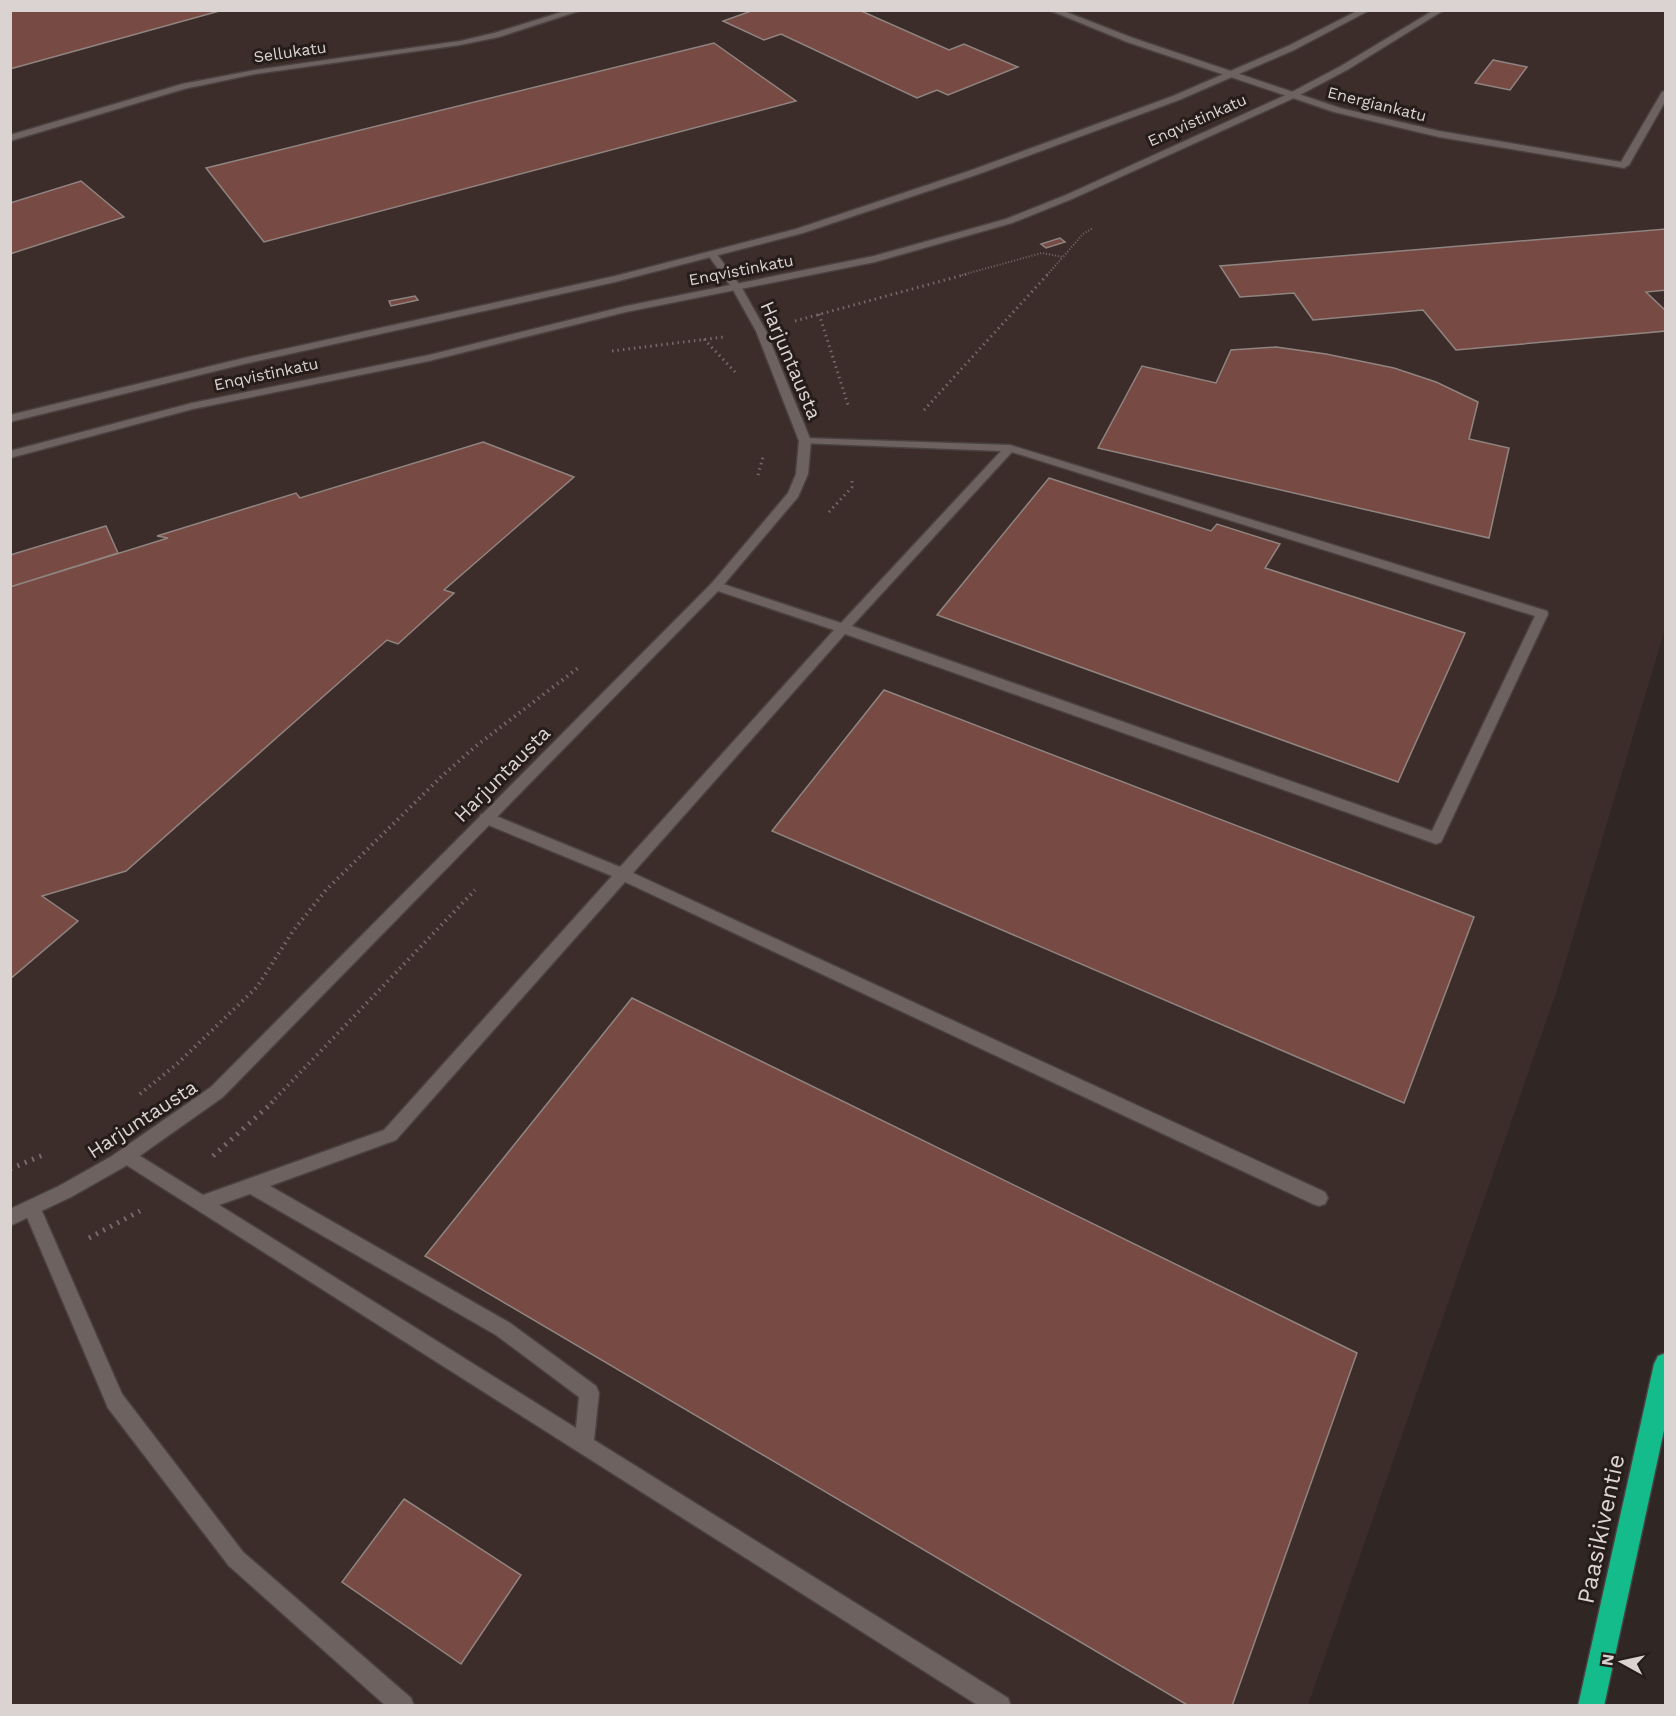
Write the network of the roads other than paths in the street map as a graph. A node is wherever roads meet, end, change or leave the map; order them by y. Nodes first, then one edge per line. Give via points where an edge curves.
1 (578, 10) edge
2 (1053, 10) edge
3 (1366, 10) edge
4 (1440, 10) edge
5 (1232, 75) junction
6 (1665, 92) edge
7 (1291, 96) junction
8 (10, 138) edge
9 (713, 255) junction
10 (737, 288) junction
11 (10, 419) edge
12 (805, 441) junction
13 (1010, 448) junction
14 (10, 455) edge
15 (716, 586) junction
16 (843, 628) junction
17 (486, 818) junction
18 (622, 874) junction
19 (126, 1156) junction
20 (251, 1185) junction
21 (1319, 1198) dead end
22 (202, 1203) junction
23 (32, 1208) junction
24 (10, 1218) edge
25 (1665, 1364) edge
26 (584, 1444) junction
27 (403, 1706) edge
28 (1000, 1706) edge
29 (1591, 1706) edge

1 - 8 main road, Sellukatu via 460,43 255,72 182,87
2 - 5 main road, Energiankatu
3 - 5 main road, Enqvistinkatu via 1322,35
4 - 7 main road, Enqvistinkatu
5 - 7 main road, Energiankatu
5 - 9 main road, Enqvistinkatu via 1178,99 933,187
6 - 7 main road, Energiankatu via 1624,165 1439,134
7 - 10 main road, Enqvistinkatu via 1009,221 875,260
9 - 10 main road, Harjuntausta
9 - 11 main road, Enqvistinkatu via 168,378
10 - 12 main road, Harjuntausta via 761,331
10 - 14 main road, Enqvistinkatu via 626,309 429,358 192,406
12 - 13 main road
12 - 15 main road, Harjuntausta via 802,474 794,494
13 - 16 main road
13 - 16 main road via 1542,614 1436,838
15 - 16 main road
15 - 17 main road, Harjuntausta
16 - 18 main road
17 - 18 main road
17 - 19 main road, Harjuntausta via 217,1092
18 - 20 main road via 390,1135
18 - 21 main road
19 - 22 main road
19 - 23 main road, Harjuntausta
20 - 22 main road
20 - 26 main road via 503,1329 589,1393
22 - 26 main road
23 - 24 main road, Harjuntausta
23 - 27 main road via 115,1401 236,1559
25 - 29 highway, Paasikiventie
26 - 28 main road

